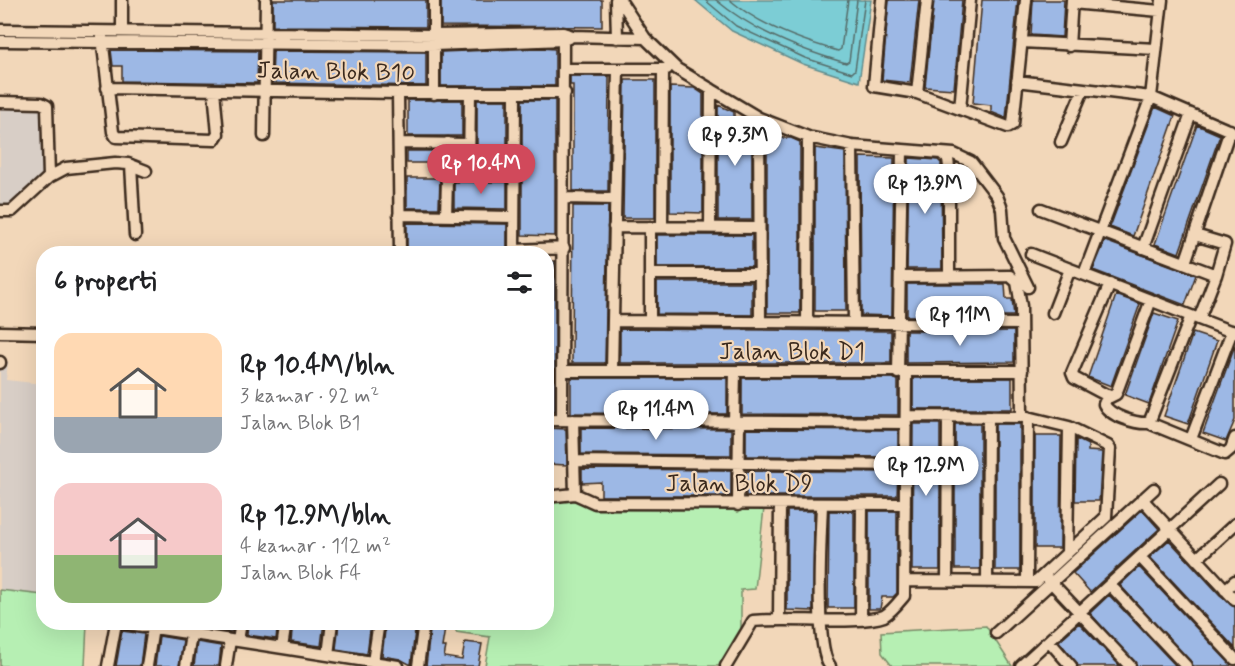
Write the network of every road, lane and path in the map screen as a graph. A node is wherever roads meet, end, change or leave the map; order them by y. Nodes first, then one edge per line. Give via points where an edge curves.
1 (122, 0) edge
2 (266, 0) edge
3 (434, 0) edge
4 (616, 0) edge
5 (620, 0) edge
6 (882, 0) edge
7 (927, 0) edge
8 (970, 0) edge
9 (1026, 0) edge
10 (1072, 1) edge
11 (1161, 5) edge
12 (0, 30) edge
13 (122, 32) junction
14 (567, 36) junction
15 (102, 37) junction
16 (266, 38) junction
17 (617, 38) junction
18 (645, 38) junction
19 (434, 40) junction
20 (0, 41) edge
21 (1022, 42) junction
22 (1069, 46) junction
23 (1156, 49) junction
24 (565, 69) junction
25 (618, 69) junction
26 (663, 69) junction
27 (677, 69) junction
28 (1017, 81) junction
29 (108, 88) junction
30 (711, 89) junction
31 (214, 90) junction
32 (1083, 90) junction
33 (265, 91) junction
34 (399, 93) junction
35 (434, 93) junction
36 (470, 93) junction
37 (515, 93) junction
38 (565, 93) junction
39 (917, 93) junction
40 (1151, 97) junction
41 (0, 102) edge
42 (960, 110) junction
43 (1191, 114) junction
44 (759, 118) junction
45 (1232, 131) edge
46 (264, 136) dead end
47 (808, 137) junction
48 (1061, 142) dead end
49 (399, 143) junction
50 (448, 143) junction
51 (469, 144) junction
52 (852, 146) junction
53 (902, 151) junction
54 (941, 153) junction
55 (131, 165) junction
56 (146, 171) dead end
57 (447, 174) junction
58 (469, 175) junction
59 (515, 175) junction
60 (49, 177) junction
61 (564, 198) junction
62 (614, 199) junction
63 (1041, 209) dead end
64 (0, 212) edge
65 (399, 215) junction
66 (446, 216) junction
67 (514, 217) junction
68 (614, 227) junction
69 (651, 227) junction
70 (662, 228) junction
71 (710, 228) junction
72 (759, 228) junction
73 (1099, 231) junction
74 (135, 235) dead end
75 (1195, 235) junction
76 (400, 246) edge
77 (514, 246) edge
78 (564, 248) junction
79 (1143, 248) junction
80 (554, 249) edge
81 (1031, 254) dead end
82 (1185, 263) junction
83 (1070, 268) junction
84 (650, 274) junction
85 (760, 274) junction
86 (1084, 274) junction
87 (1215, 275) junction
88 (901, 277) junction
89 (949, 278) junction
90 (1110, 284) junction
91 (1028, 287) dead end
92 (1152, 300) junction
93 (1053, 313) dead end
94 (1195, 317) junction
95 (613, 321) junction
96 (650, 321) junction
97 (760, 322) junction
98 (807, 322) junction
99 (854, 322) junction
100 (900, 324) junction
101 (1021, 324) junction
102 (0, 332) edge
103 (1234, 332) edge
104 (36, 333) edge
105 (563, 371) junction
106 (612, 371) junction
107 (1022, 371) junction
108 (735, 372) junction
109 (902, 373) junction
110 (1108, 395) junction
111 (948, 416) junction
112 (988, 416) junction
113 (1025, 417) junction
114 (554, 420) edge
115 (568, 420) junction
116 (906, 420) junction
117 (736, 422) junction
118 (1149, 423) junction
119 (1069, 427) junction
120 (1235, 438) edge
121 (1191, 439) junction
122 (1233, 450) edge
123 (574, 461) junction
124 (739, 463) junction
125 (906, 465) junction
126 (1219, 484) dead end
127 (1154, 489) dead end
128 (575, 494) junction
129 (554, 496) edge
130 (1142, 499) junction
131 (780, 504) junction
132 (822, 504) junction
133 (862, 504) junction
134 (905, 504) junction
135 (738, 505) junction
136 (1235, 524) edge
137 (1170, 530) junction
138 (1067, 554) junction
139 (1140, 557) junction
140 (1197, 559) junction
141 (1044, 575) junction
142 (904, 581) junction
143 (947, 581) junction
144 (1235, 581) edge
145 (987, 582) junction
146 (1027, 582) junction
147 (1052, 584) junction
148 (1110, 585) junction
149 (1225, 590) junction
150 (1235, 600) edge
151 (1079, 613) junction
152 (779, 618) junction
153 (821, 619) junction
154 (861, 619) junction
155 (115, 630) edge
156 (150, 630) edge
157 (170, 630) edge
158 (192, 630) edge
159 (238, 630) edge
160 (285, 630) edge
161 (331, 630) edge
162 (378, 630) edge
163 (423, 630) edge
164 (996, 633) dead end
165 (191, 634) junction
166 (234, 641) junction
167 (1049, 641) junction
168 (282, 648) junction
169 (328, 655) junction
170 (1235, 659) edge
171 (373, 662) junction
172 (108, 666) edge
173 (147, 666) edge
174 (186, 666) edge
175 (226, 666) edge
176 (398, 666) edge
177 (418, 666) edge
178 (726, 666) edge
179 (830, 666) edge
180 (1022, 666) edge
181 (1071, 666) edge
182 (1130, 666) edge
183 (1185, 666) edge

1 - 13 street
2 - 16 street
3 - 19 street
4 - 17 street
5 - 18 street
6 - 39 street via 872,82 879,88
7 - 39 street
8 - 42 street
9 - 21 street
10 - 11 street
10 - 22 street
11 - 23 street
12 - 15 street
13 - 15 street
13 - 16 street
14 - 17 street
14 - 19 street
14 - 24 street
15 - 16 street
15 - 20 street
15 - 29 street
16 - 19 street
16 - 33 street
17 - 18 street
18 - 27 street
19 - 35 street
21 - 22 street
21 - 28 street
22 - 23 street
23 - 40 street
24 - 25 street
24 - 38 street
25 - 26 street
25 - 62 street
26 - 27 street
26 - 70 street
27 - 30 street
28 - 32 street
28 - 42 street via 1013,124 1008,127
29 - 31 street, Jalan Blok B10
29 - 31 street via 113,132 126,140 214,140 218,134
30 - 44 street
30 - 71 street
31 - 33 street, Jalan Blok B10
32 - 40 street
32 - 48 street
33 - 34 street, Jalan Blok B10
33 - 46 street
34 - 35 street, Jalan Blok B10
34 - 49 street
35 - 36 street, Jalan Blok B10
36 - 37 street, Jalan Blok B10
36 - 51 street
37 - 38 street, Jalan Blok B10
37 - 59 street
38 - 61 street
39 - 42 street
40 - 43 street
40 - 73 street
41 - 60 street via 47,106
43 - 45 street
43 - 79 street
44 - 47 street
44 - 72 street
45 - 75 street
47 - 52 street
47 - 98 street
49 - 50 street
49 - 65 street
50 - 51 street
50 - 57 street
51 - 58 street
52 - 53 street
52 - 99 street
53 - 54 street
53 - 88 street
54 - 89 street via 948,159 949,167
54 - 91 street via 971,162 997,196 1004,238
55 - 56 street
55 - 60 street via 72,166
55 - 74 street
57 - 58 street
57 - 66 street
58 - 59 street
59 - 67 street
60 - 64 street via 12,211
61 - 62 street
61 - 78 street
62 - 68 street
63 - 73 street
65 - 66 street
65 - 76 street
66 - 67 street
67 - 77 street
68 - 69 street
68 - 95 street
69 - 70 street
69 - 84 street
70 - 71 street
71 - 72 street
72 - 85 street
73 - 79 street
73 - 86 street
75 - 82 street
75 - 87 street via 1225,244
78 - 80 street
78 - 105 street
79 - 82 street
81 - 83 street
82 - 87 street
83 - 86 street
83 - 93 street
84 - 85 street
84 - 96 street
85 - 97 street
86 - 90 street
87 - 94 street
88 - 89 street
88 - 100 street
89 - 101 street via 1010,276 1019,286
90 - 92 street
90 - 110 street via 1072,373 1074,378
92 - 94 street
92 - 110 street via 1116,394
94 - 103 street
94 - 118 street
95 - 96 street
95 - 106 street
96 - 97 street
97 - 98 street
98 - 99 street
99 - 100 street
100 - 101 street
100 - 109 street
101 - 107 street
102 - 104 street
103 - 121 street
105 - 106 street, Jalan Blok D1
105 - 115 street
106 - 108 street, Jalan Blok D1
107 - 109 street, Jalan Blok D1
107 - 113 street
108 - 109 street, Jalan Blok D1
108 - 117 street
109 - 116 street
110 - 118 street via 1104,404 1109,411
111 - 112 street
111 - 116 street
111 - 143 street
112 - 113 street
112 - 145 street
113 - 119 street
113 - 146 street
114 - 115 street
115 - 117 street
115 - 123 street
116 - 117 street
116 - 125 street
117 - 124 street
118 - 121 street
119 - 138 street
119 - 138 street via 1110,449 1106,517
120 - 122 street
121 - 122 street via 1224,454
123 - 124 street
123 - 128 street
124 - 125 street
124 - 135 street
125 - 134 street
126 - 137 street
127 - 130 street
128 - 129 street
128 - 135 street, Jalan Blok D9 via 595,503
130 - 137 street
130 - 147 street
131 - 132 street, Jalan Blok D9
131 - 135 street, Jalan Blok D9
131 - 152 street
132 - 133 street, Jalan Blok D9
132 - 153 street
133 - 134 street, Jalan Blok D9
133 - 154 street
134 - 142 street
136 - 140 street
137 - 139 street
137 - 140 street
138 - 141 street
139 - 148 street
139 - 170 street
140 - 149 street
141 - 146 street via 1036,582
141 - 147 street
142 - 143 street
142 - 154 street via 904,596 887,613
143 - 145 street
144 - 149 street
145 - 146 street
147 - 151 street
147 - 164 street
148 - 151 street
148 - 183 street
149 - 150 street
151 - 167 street
151 - 182 street
152 - 153 street
152 - 178 street via 753,621
153 - 154 street
153 - 179 street via 824,654
155 - 172 street
156 - 173 street
157 - 165 street
158 - 165 street
159 - 166 street
160 - 168 street
161 - 169 street
162 - 171 street
163 - 177 street
165 - 166 street
165 - 174 street
166 - 168 street
166 - 175 street
167 - 180 street
167 - 181 street
168 - 169 street
169 - 171 street
171 - 176 street

